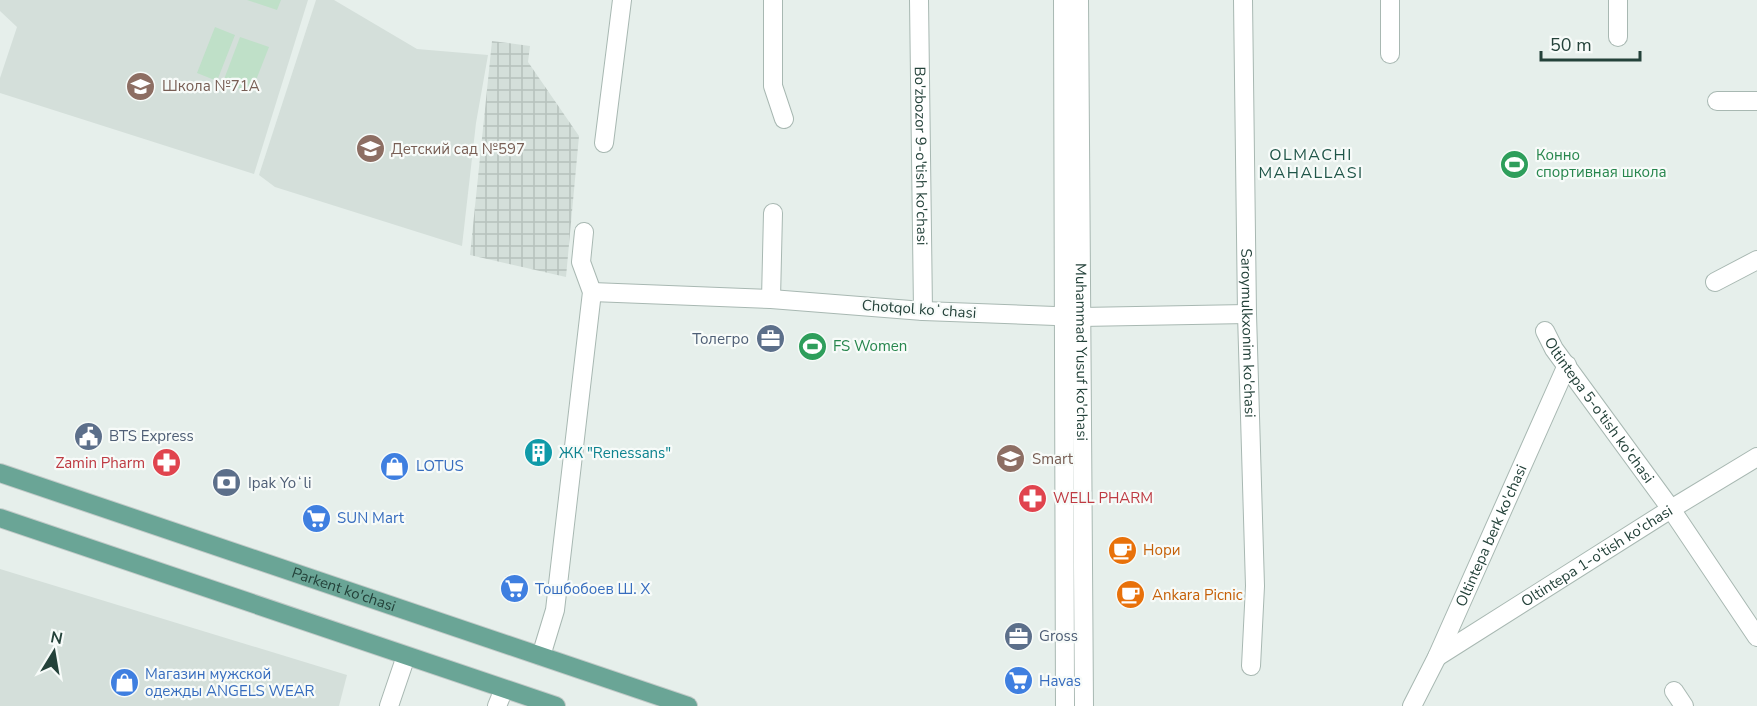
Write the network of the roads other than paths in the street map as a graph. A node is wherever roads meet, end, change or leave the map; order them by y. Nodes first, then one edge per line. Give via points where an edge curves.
1 (622, 0) edge
2 (773, 0) edge
3 (919, 0) edge
4 (1063, 0) edge
5 (1079, 0) edge
6 (1243, 0) edge
7 (1390, 0) edge
8 (1618, 0) edge
9 (1618, 37) dead end
10 (1390, 54) dead end
11 (1717, 101) dead end
12 (1757, 101) edge
13 (784, 119) dead end
14 (604, 143) dead end
15 (773, 213) dead end
16 (584, 232) dead end
17 (1757, 260) edge
18 (1715, 282) dead end
19 (592, 292) junction
20 (771, 299) junction
21 (923, 311) junction
22 (1247, 314) junction
23 (1072, 317) junction
24 (1545, 331) dead end
25 (1567, 365) junction
26 (1757, 458) edge
27 (0, 473) edge
28 (1671, 509) junction
29 (0, 518) edge
30 (1757, 637) edge
31 (406, 656) junction
32 (541, 656) junction
33 (1437, 657) junction
34 (1251, 666) dead end
35 (504, 689) junction
36 (1414, 705) edge
37 (390, 706) edge
38 (497, 706) edge
39 (556, 706) edge
40 (688, 706) edge
41 (1065, 706) edge
42 (1084, 706) edge

1 - 14 street
2 - 13 street via 773,86
3 - 21 street, Bo'zbozor 9-o'tish ko'chasi
4 - 23 street, Muhammad Yusuf ko'chasi
5 - 23 street, Muhammad Yusuf ko'chasi
6 - 22 street, Saroymulkxonim ko'chasi
7 - 10 street
8 - 9 street
11 - 12 street
15 - 20 street
16 - 19 street via 581,262
17 - 18 street
19 - 20 street, Chotqol koʻchasi
19 - 32 street via 555,610
20 - 21 street, Chotqol koʻchasi
21 - 23 street, Chotqol koʻchasi
22 - 23 street, Chotqol koʻchasi
22 - 34 street, Saroymulkxonim ko'chasi via 1255,586
23 - 41 street, Muhammad Yusuf ko'chasi
23 - 42 street, Muhammad Yusuf ko'chasi
24 - 25 street, Oltintepa 5-o'tish ko'chasi
25 - 28 street, Oltintepa 5-o'tish ko'chasi
25 - 33 street, Oltintepa berk ko'chasi
26 - 28 street, Oltintepa 1-o'tish ko'chasi
27 - 32 main road, Parkent ko'chasi
28 - 30 street, Oltintepa 5-o'tish ko'chasi
28 - 33 street, Oltintepa 1-o'tish ko'chasi
29 - 31 main road
31 - 35 main road
31 - 37 street
32 - 40 main road, Parkent ko'chasi
33 - 36 street, Oltintepa berk ko'chasi
35 - 38 street
35 - 39 main road

